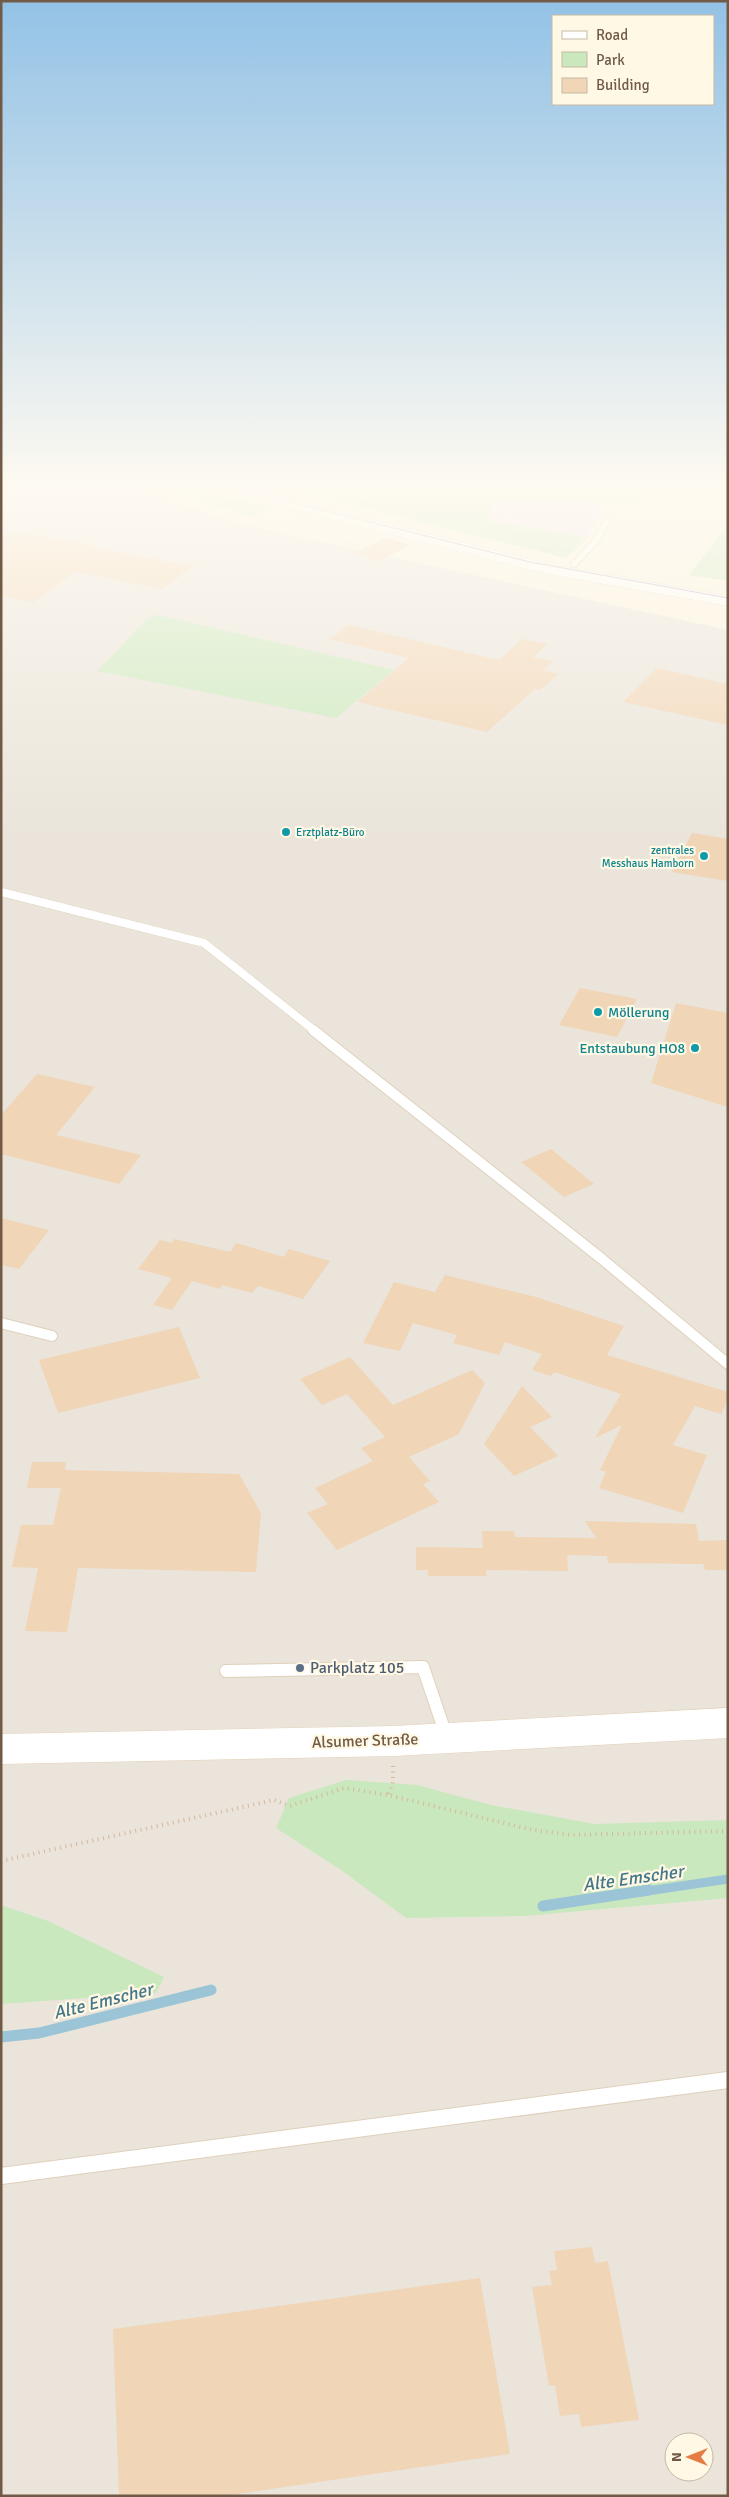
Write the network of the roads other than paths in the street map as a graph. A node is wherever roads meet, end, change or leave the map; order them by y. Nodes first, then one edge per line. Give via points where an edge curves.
1 (1, 892) edge
2 (1, 1323) edge
3 (52, 1336) dead end
4 (728, 1364) edge
5 (226, 1671) dead end
6 (728, 1724) edge
7 (447, 1738) junction
8 (1, 1749) edge
9 (728, 2080) edge
10 (1, 2176) edge

1 - 4 lane via 204,943 602,1259
2 - 3 lane
5 - 7 lane via 423,1667
6 - 7 main road, Alsumer Straße
7 - 8 main road, Alsumer Straße
9 - 10 lane

